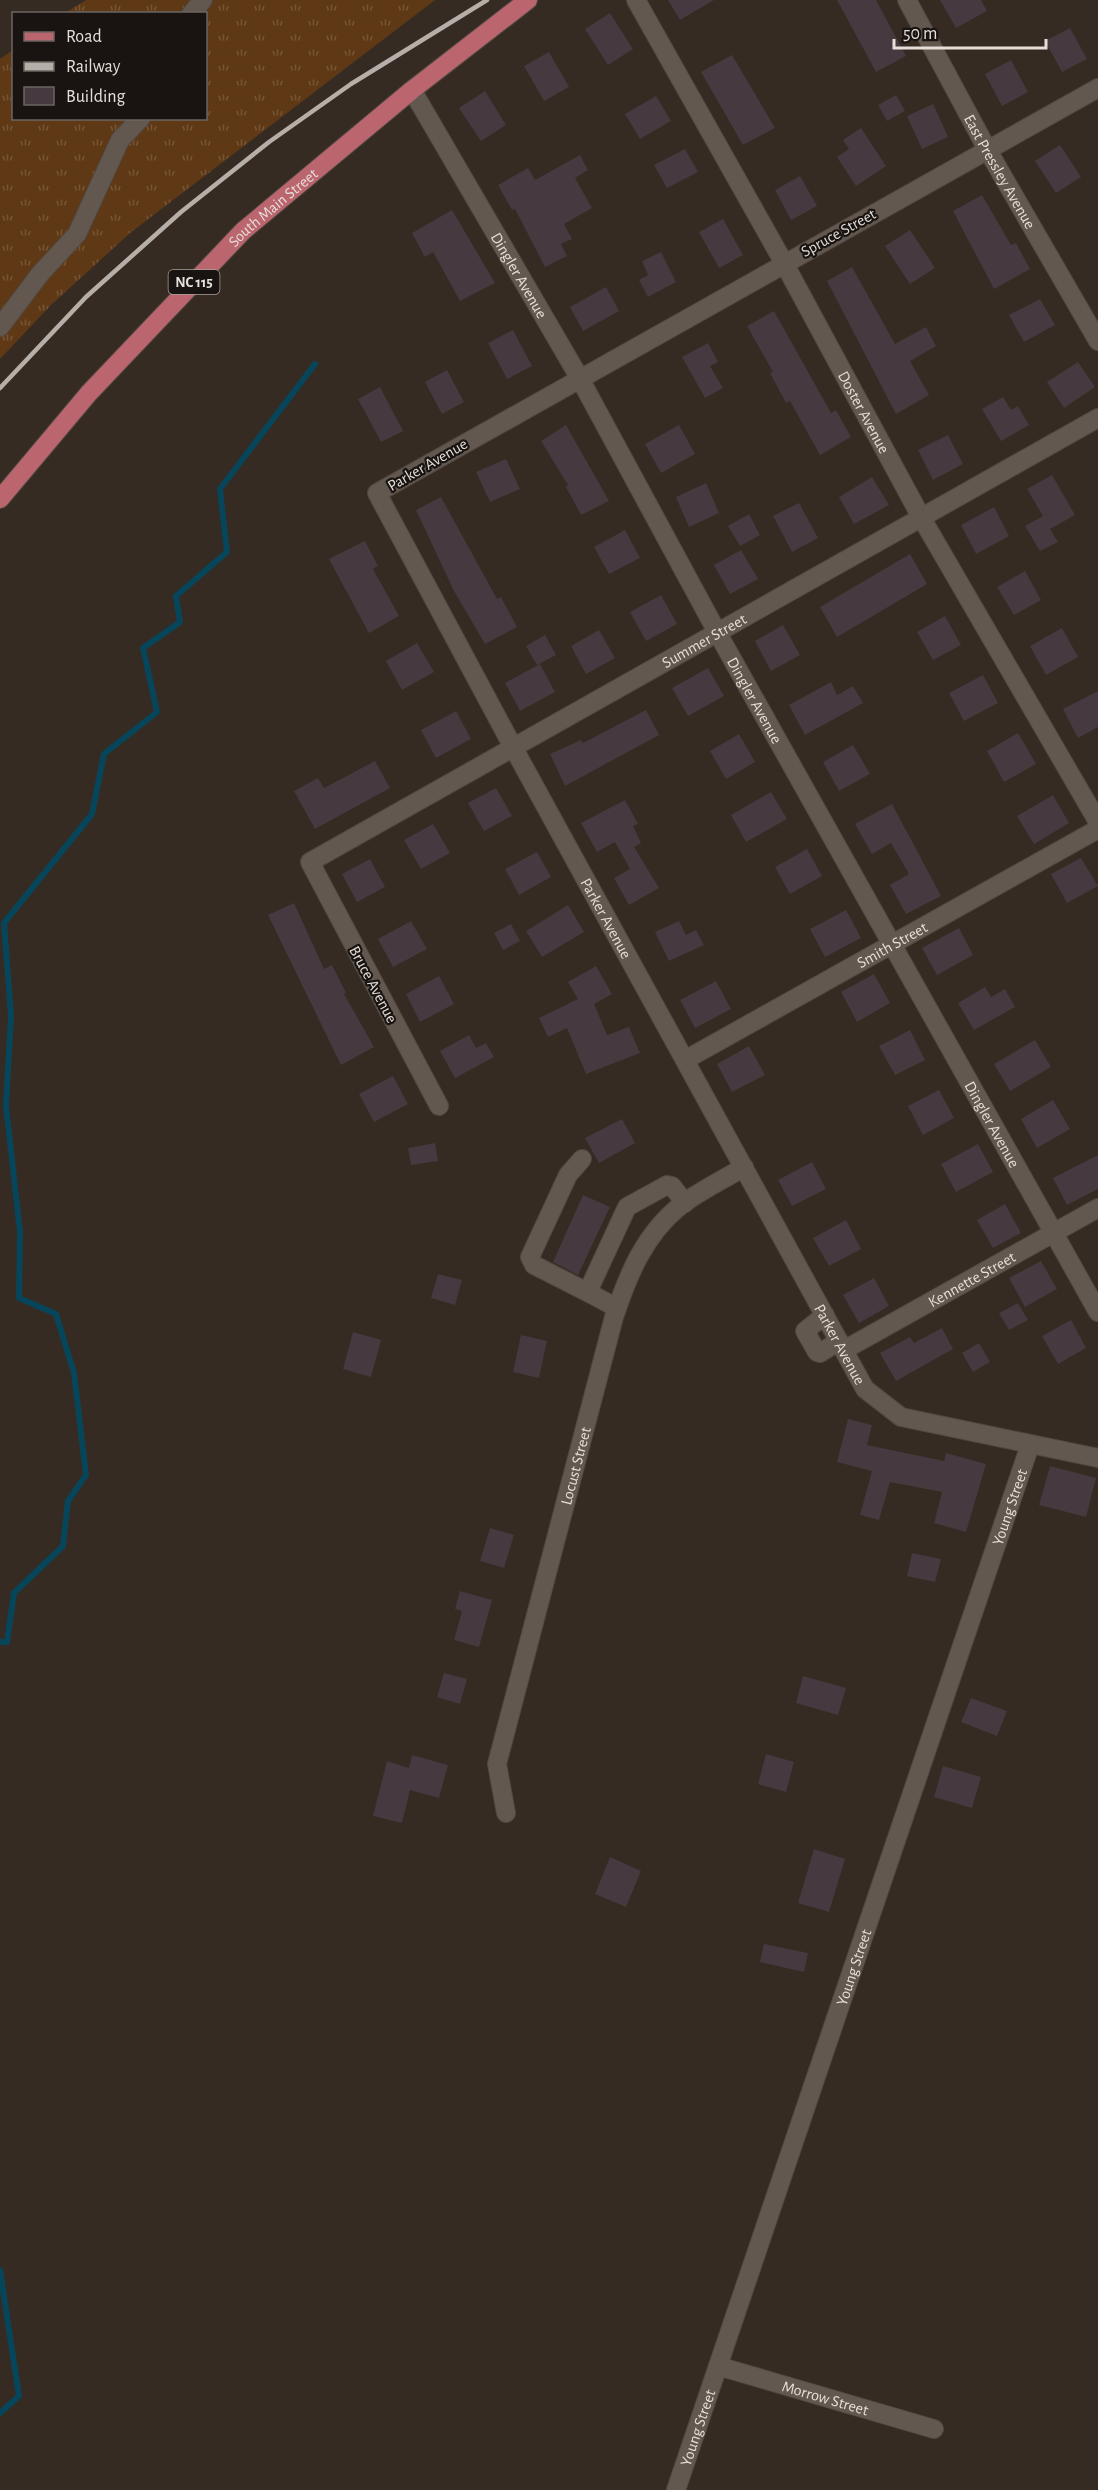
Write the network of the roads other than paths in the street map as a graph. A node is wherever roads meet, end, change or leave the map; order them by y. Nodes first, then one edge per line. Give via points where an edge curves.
1 (203, 0) edge
2 (528, 0) edge
3 (636, 0) edge
4 (907, 0) edge
5 (193, 12) edge
6 (1098, 88) edge
7 (412, 90) junction
8 (139, 120) edge
9 (987, 149) junction
10 (784, 263) junction
11 (0, 327) edge
12 (1098, 341) edge
13 (579, 377) junction
14 (1098, 418) edge
15 (0, 499) edge
16 (921, 517) junction
17 (717, 632) junction
18 (513, 747) junction
19 (1098, 822) edge
20 (1098, 829) edge
21 (310, 862) joint
22 (892, 944) junction
23 (685, 1060) junction
24 (439, 1106) dead end
25 (582, 1159) dead end
26 (744, 1167) junction
27 (685, 1203) junction
28 (1098, 1208) edge
29 (1054, 1233) junction
30 (591, 1294) junction
31 (617, 1308) junction
32 (1098, 1312) edge
33 (825, 1315) junction
34 (842, 1346) junction
35 (1030, 1445) junction
36 (1098, 1458) edge
37 (506, 1813) dead end
38 (718, 2366) junction
39 (934, 2429) dead end
40 (676, 2490) edge

1 - 5 street
2 - 7 main road, South Main Street / NC 115
3 - 10 street, Doster Avenue
4 - 9 street, East Pressley Avenue
6 - 9 street, Spruce Street
7 - 13 street, Dingler Avenue
7 - 15 main road, South Main Street / NC 115 via 243,231 89,393
8 - 11 street via 120,140 77,234
9 - 10 street, Spruce Street
9 - 12 street, East Pressley Avenue
10 - 13 street, Spruce Street
10 - 16 street, Doster Avenue
13 - 17 street, Dingler Avenue
13 - 18 street, Parker Avenue via 377,493
14 - 16 street, Summer Street
16 - 17 street, Summer Street
16 - 19 street, Doster Avenue
17 - 18 street, Summer Street
17 - 22 street, Dingler Avenue
18 - 21 street, Summer Street
18 - 23 street, Parker Avenue
20 - 22 street, Smith Street
21 - 24 street, Bruce Avenue
22 - 23 street, Smith Street
22 - 29 street, Dingler Avenue
23 - 26 street, Parker Avenue
25 - 30 street via 568,1175 530,1257 534,1265
26 - 27 street, Locust Street
26 - 33 street, Parker Avenue
27 - 30 street via 667,1185 627,1207 590,1288
27 - 31 street, Locust Street via 654,1231 630,1270
28 - 29 street, Kennette Street
29 - 32 street, Dingler Avenue
29 - 34 street, Kennette Street
30 - 31 street
31 - 37 street, Locust Street via 497,1764
33 - 34 street, Parker Avenue
33 - 34 street, Kennette Street via 805,1331 817,1352
34 - 35 street, Parker Avenue via 865,1389 901,1417
35 - 36 street
35 - 38 street, Young Street
38 - 39 street, Morrow Street
38 - 40 street, Young Street

